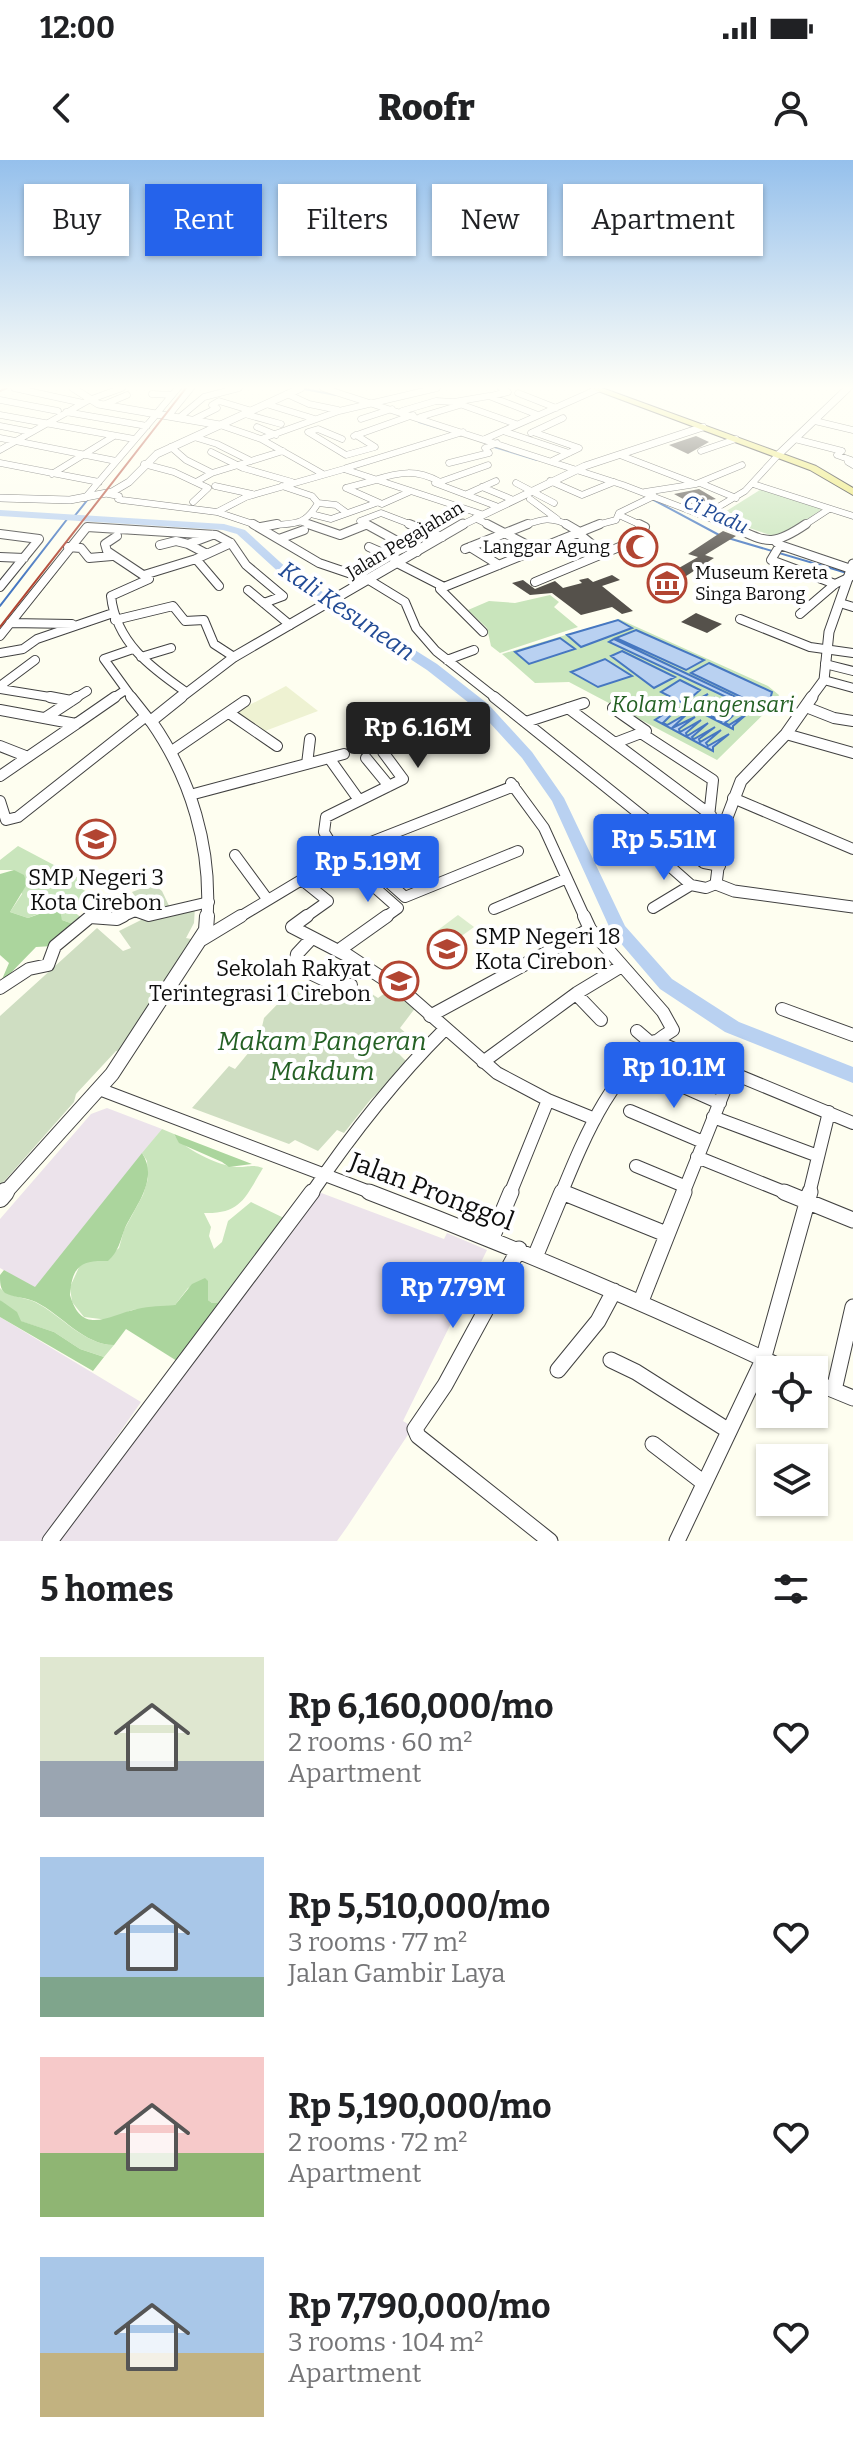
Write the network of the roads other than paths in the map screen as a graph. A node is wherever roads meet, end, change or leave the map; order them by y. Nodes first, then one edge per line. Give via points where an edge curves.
1 (71, 452) edge
2 (87, 452) edge
3 (123, 452) edge
4 (162, 452) edge
5 (177, 452) edge
6 (211, 452) dead end
7 (234, 452) edge
8 (254, 452) edge
9 (278, 452) edge
10 (286, 452) edge
11 (397, 452) edge
12 (489, 452) edge
13 (525, 452) edge
14 (628, 452) edge
15 (775, 452) edge
16 (841, 452) edge
17 (569, 453) edge
18 (779, 454) junction
19 (83, 455) junction
20 (620, 455) junction
21 (264, 457) junction
22 (116, 461) junction
23 (251, 461) junction
24 (552, 461) junction
25 (462, 462) junction
26 (0, 463) edge
27 (449, 463) dead end
28 (144, 464) junction
29 (235, 465) junction
30 (488, 465) dead end
31 (742, 465) dead end
32 (853, 465) edge
33 (344, 469) junction
34 (476, 469) junction
35 (574, 471) junction
36 (212, 473) junction
37 (52, 474) junction
38 (323, 474) junction
39 (489, 476) dead end
40 (375, 480) junction
41 (496, 481) dead end
42 (550, 481) junction
43 (99, 482) junction
44 (196, 482) junction
45 (293, 482) junction
46 (437, 482) junction
47 (516, 483) dead end
48 (612, 483) junction
49 (753, 484) junction
50 (700, 485) junction
51 (215, 486) dead end
52 (280, 486) junction
53 (482, 487) junction
54 (112, 492) junction
55 (411, 492) junction
56 (853, 492) edge
57 (467, 494) junction
58 (253, 495) junction
59 (530, 495) junction
60 (643, 497) junction
61 (0, 498) edge
62 (88, 498) junction
63 (736, 498) junction
64 (511, 499) junction
65 (435, 500) junction
66 (193, 502) dead end
67 (318, 503) junction
68 (376, 503) junction
69 (554, 503) dead end
70 (425, 505) dead end
71 (496, 506) junction
72 (829, 509) junction
73 (217, 512) junction
74 (351, 512) junction
75 (311, 514) junction
76 (619, 515) junction
77 (478, 516) junction
78 (703, 516) junction
79 (853, 516) edge
80 (557, 519) junction
81 (366, 521) junction
82 (303, 526) junction
83 (261, 527) junction
84 (578, 532) junction
85 (507, 533) junction
86 (0, 534) edge
87 (213, 535) junction
88 (117, 536) dead end
89 (442, 537) junction
90 (279, 539) junction
91 (231, 543) junction
92 (188, 544) junction
93 (160, 545) dead end
94 (68, 547) junction
95 (369, 547) dead end
96 (777, 548) junction
97 (537, 550) junction
98 (417, 552) junction
99 (207, 554) junction
100 (605, 555) junction
101 (0, 557) edge
102 (114, 557) junction
103 (24, 558) junction
104 (196, 559) junction
105 (399, 562) junction
106 (499, 565) junction
107 (144, 575) junction
108 (849, 575) edge
109 (369, 580) junction
110 (535, 582) dead end
111 (1, 585) edge
112 (219, 586) dead end
113 (444, 587) junction
114 (248, 590) dead end
115 (264, 603) junction
116 (840, 603) junction
117 (853, 607) edge
118 (800, 614) dead end
119 (114, 617) junction
120 (740, 619) dead end
121 (10, 623) junction
122 (81, 625) junction
123 (290, 625) junction
124 (483, 632) dead end
125 (0, 636) edge
126 (770, 639) dead end
127 (810, 647) junction
128 (171, 648) dead end
129 (826, 648) junction
130 (133, 649) junction
131 (474, 650) dead end
132 (0, 653) edge
133 (853, 653) edge
134 (141, 657) junction
135 (234, 657) junction
136 (35, 660) dead end
137 (447, 660) junction
138 (825, 664) junction
139 (853, 671) edge
140 (824, 680) junction
141 (0, 687) edge
142 (853, 688) edge
143 (87, 691) dead end
144 (124, 691) junction
145 (186, 692) junction
146 (71, 701) junction
147 (245, 701) dead end
148 (584, 703) dead end
149 (806, 707) junction
150 (568, 708) junction
151 (613, 708) dead end
152 (0, 710) edge
153 (229, 713) junction
154 (45, 718) junction
155 (148, 719) junction
156 (853, 721) edge
157 (526, 722) junction
158 (76, 724) junction
159 (641, 733) junction
160 (786, 734) junction
161 (310, 739) dead end
162 (615, 743) junction
163 (0, 746) edge
164 (277, 746) dead end
165 (172, 751) junction
166 (383, 752) dead end
167 (853, 753) edge
168 (344, 754) dead end
169 (28, 757) junction
170 (329, 758) junction
171 (366, 758) dead end
172 (392, 762) junction
173 (307, 764) junction
174 (373, 767) junction
175 (0, 776) edge
176 (389, 786) junction
177 (190, 795) junction
178 (733, 798) junction
179 (359, 800) junction
180 (0, 801) edge
181 (711, 815) junction
182 (624, 826) dead end
183 (351, 849) junction
184 (853, 849) edge
185 (518, 851) dead end
186 (235, 855) dead end
187 (338, 855) junction
188 (704, 863) junction
189 (720, 866) junction
190 (565, 879) junction
191 (302, 880) junction
192 (716, 884) junction
193 (691, 885) junction
194 (268, 900) junction
195 (209, 902) junction
196 (853, 907) edge
197 (653, 908) dead end
198 (494, 909) dead end
199 (590, 929) junction
200 (311, 939) junction
201 (201, 940) junction
202 (348, 956) junction
203 (368, 967) junction
204 (620, 967) junction
205 (0, 988) edge
206 (577, 995) junction
207 (782, 1009) dead end
208 (430, 1016) junction
209 (601, 1020) dead end
210 (444, 1030) junction
211 (637, 1031) dead end
212 (853, 1035) edge
213 (653, 1042) junction
214 (483, 1062) junction
215 (632, 1064) junction
216 (731, 1074) junction
217 (99, 1089) junction
218 (548, 1100) junction
219 (717, 1110) junction
220 (630, 1111) dead end
221 (829, 1112) junction
222 (595, 1119) junction
223 (853, 1123) edge
224 (703, 1142) junction
225 (818, 1156) junction
226 (697, 1157) junction
227 (636, 1166) dead end
228 (323, 1176) junction
229 (684, 1186) junction
230 (562, 1192) junction
231 (0, 1198) edge
232 (808, 1200) junction
233 (853, 1220) edge
234 (666, 1234) junction
235 (491, 1240) junction
236 (519, 1249) junction
237 (535, 1257) junction
238 (614, 1291) junction
239 (641, 1301) junction
240 (853, 1307) edge
241 (764, 1356) edge
242 (756, 1357) edge
243 (611, 1360) dead end
244 (558, 1370) dead end
245 (756, 1375) edge
246 (828, 1388) edge
247 (834, 1390) junction
248 (853, 1398) edge
249 (729, 1431) junction
250 (653, 1444) dead end
251 (704, 1483) junction
252 (50, 1541) edge
253 (550, 1541) edge
254 (677, 1541) edge

1 - 19 street
2 - 19 street
3 - 22 street
4 - 28 street
5 - 36 street
6 - 29 street
7 - 23 street
8 - 21 street
9 - 21 street
10 - 38 street
11 - 33 street
12 - 25 street
13 - 24 street
14 - 20 street, Jalan Pegajahan
15 - 18 main road
16 - 32 street
17 - 24 street
18 - 49 street
18 - 56 main road via 823,472
19 - 22 street
19 - 37 street
20 - 35 street, Jalan Pegajahan
20 - 50 street
21 - 23 street
22 - 43 street
23 - 29 street
24 - 35 street
25 - 27 street
25 - 34 street
26 - 37 street
28 - 44 street
28 - 54 street
29 - 36 street
29 - 45 street
30 - 34 street
31 - 50 street
33 - 38 street
33 - 40 street
34 - 39 street
34 - 46 street
35 - 42 street, Jalan Pegajahan
35 - 48 street
36 - 44 street
37 - 43 street
38 - 45 street
40 - 46 street via 411,469
40 - 55 street
40 - 68 street via 346,487
41 - 53 street
42 - 48 street via 581,495
42 - 59 street, Jalan Pegajahan
43 - 62 street
44 - 66 street via 208,489
45 - 52 street
46 - 55 street
46 - 57 street
47 - 59 street
48 - 60 street
49 - 63 street
49 - 72 street
50 - 60 street
50 - 63 street
51 - 58 street
52 - 58 street
52 - 67 street
53 - 57 street
53 - 64 street
54 - 62 street
54 - 73 street via 119,500
55 - 65 street
55 - 68 street
57 - 71 street
58 - 73 street
59 - 64 street, Jalan Pegajahan
59 - 69 street
59 - 80 street
60 - 76 street
60 - 78 street
61 - 62 street
63 - 78 street
64 - 71 street, Jalan Pegajahan
65 - 70 street
65 - 77 street
67 - 74 street
67 - 75 street
68 - 74 street
71 - 77 street, Jalan Pegajahan
72 - 79 street
72 - 96 street
73 - 83 street
74 - 75 street via 332,519
74 - 81 street
75 - 82 street
76 - 84 street
76 - 100 street via 643,525 645,532
77 - 85 street
77 - 89 street, Jalan Pegajahan
78 - 96 street
80 - 84 street
80 - 85 street via 544,518
81 - 82 street via 340,535
81 - 89 street via 381,513
81 - 98 street
82 - 83 street
82 - 90 street
83 - 90 street
84 - 97 street
84 - 100 street
85 - 97 street
85 - 106 street via 468,548
86 - 103 street via 39,539
87 - 91 street
87 - 92 street
87 - 94 street via 87,527
88 - 102 street via 105,544
89 - 98 street, Jalan Pegajahan
90 - 109 street via 319,563
91 - 99 street
91 - 115 street via 246,565 283,596
92 - 93 street
92 - 99 street
94 - 102 street via 80,547 89,558
94 - 121 street
95 - 105 street
96 - 108 street
96 - 108 street via 771,560 775,562
97 - 106 street
98 - 105 street, Jalan Pegajahan
99 - 104 street
100 - 110 street
101 - 103 street
102 - 107 street
103 - 111 street
104 - 107 street
104 - 112 street
105 - 109 street, Jalan Pegajahan
105 - 113 street
106 - 113 street
107 - 119 street via 149,581 111,596
108 - 116 street
108 - 118 street
109 - 123 street, Jalan Pegajahan
109 - 137 street via 408,605 421,634
113 - 124 street via 440,589
114 - 115 street
115 - 123 street
116 - 117 street
116 - 129 street
119 - 122 street
119 - 130 street
119 - 135 street via 173,606 185,621 204,620 214,644
120 - 127 street
121 - 122 street
121 - 125 street
122 - 132 street
123 - 135 street, Jalan Pegajahan
126 - 127 street
127 - 129 street
128 - 134 street
129 - 133 street
129 - 138 street
130 - 134 street
130 - 144 street via 103,659
131 - 137 street
134 - 145 street
135 - 145 street, Jalan Pegajahan
136 - 141 street
137 - 157 street
138 - 139 street
138 - 140 street
140 - 142 street
140 - 149 street
141 - 146 street
143 - 146 street
144 - 155 street
144 - 158 street
145 - 155 street, Jalan Pegajahan
146 - 154 street
147 - 153 street
148 - 150 street
149 - 156 street
149 - 160 street
150 - 157 street
150 - 162 street
151 - 159 street via 646,731
152 - 154 street
153 - 164 street
153 - 165 street
154 - 158 street
155 - 165 street
155 - 180 street via 18,817 6,820
157 - 188 street
158 - 169 street
159 - 162 street
159 - 181 street via 713,778
160 - 167 street
160 - 178 street via 745,776
161 - 173 street
162 - 181 street
163 - 169 street
165 - 177 street
166 - 172 street
168 - 170 street
169 - 175 street
170 - 173 street
170 - 179 street
171 - 174 street
172 - 174 street
172 - 176 street via 403,779
173 - 177 street
174 - 176 street
176 - 179 street
177 - 195 street
178 - 184 street
178 - 189 street via 723,828
179 - 187 street via 323,821 324,835
181 - 188 street
182 - 193 street
183 - 185 street via 405,897
183 - 187 street
183 - 190 street via 511,784 544,828
186 - 194 street
187 - 191 street
187 - 202 street via 398,908 342,948
188 - 189 street
189 - 192 street
190 - 198 street
190 - 199 street
191 - 194 street
191 - 200 street via 328,901 292,924
192 - 193 street
192 - 196 street
193 - 197 street
194 - 201 street
195 - 201 street
195 - 205 street via 149,916 135,911 117,919 90,917 55,946 48,965 29,969
199 - 204 street
199 - 208 street
200 - 202 street
200 - 203 street via 297,954 295,966 333,984 352,986
201 - 217 street
202 - 203 street
203 - 208 street
204 - 206 street
204 - 213 street via 671,1026 671,1034
206 - 209 street
206 - 214 street
207 - 212 street
208 - 210 street
210 - 214 street
210 - 228 street via 381,1095
211 - 213 street
213 - 215 street
213 - 216 street
214 - 218 street
215 - 219 street
215 - 222 street
216 - 219 street
216 - 221 street
217 - 228 street, Jalan Pronggol
217 - 231 street
218 - 222 street
218 - 235 street
219 - 224 street
219 - 225 street
220 - 224 street
221 - 223 street
221 - 225 street
222 - 230 street
224 - 226 street
225 - 232 street
226 - 229 street
226 - 232 street
227 - 229 street
228 - 235 street, Jalan Pronggol
228 - 252 street
229 - 234 street
230 - 234 street
230 - 237 street
232 - 233 street
232 - 241 street
234 - 239 street
235 - 236 street, Jalan Pronggol
236 - 237 street, Jalan Pronggol
236 - 253 street via 415,1429
237 - 238 street, Jalan Pronggol
238 - 239 street, Jalan Pronggol
238 - 244 street via 598,1321
239 - 242 street, Jalan Pronggol
240 - 247 street
243 - 249 street
245 - 249 street
246 - 247 street
247 - 248 street
249 - 251 street
250 - 251 street
251 - 254 street

